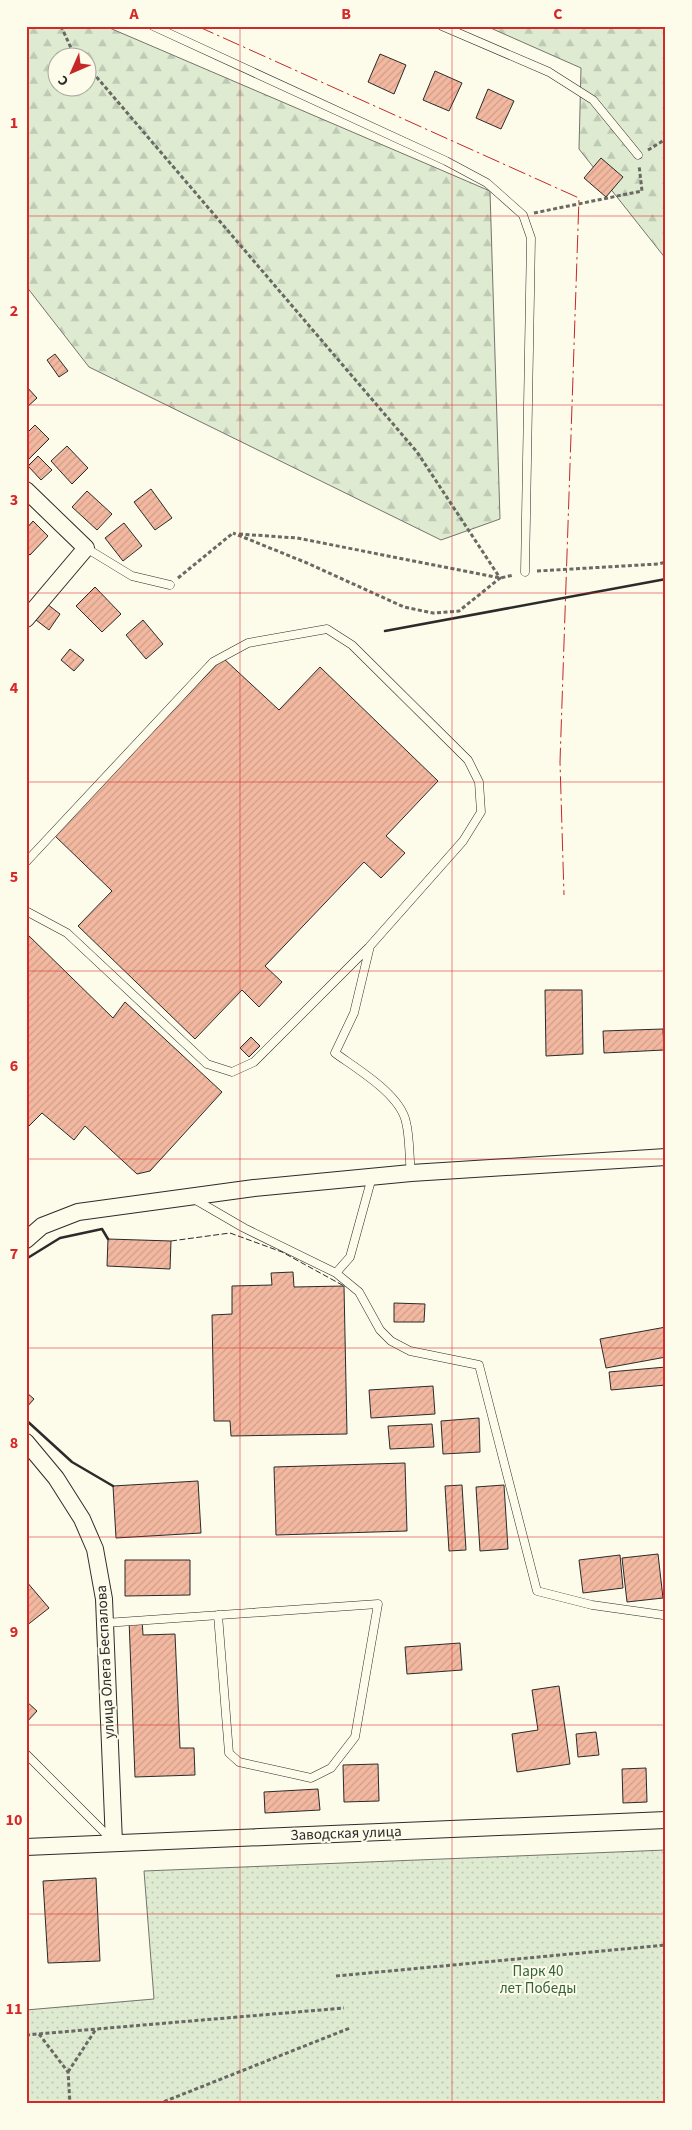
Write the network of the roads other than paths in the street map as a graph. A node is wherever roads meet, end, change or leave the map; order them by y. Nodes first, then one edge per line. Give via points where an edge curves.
1 (153, 26) edge
2 (442, 26) edge
3 (638, 155) road end
4 (26, 490) edge
5 (86, 548) junction
6 (526, 572) road end
7 (170, 585) road end
8 (26, 619) edge
9 (26, 862) edge
10 (26, 911) edge
11 (370, 946) junction
12 (666, 1156) edge
13 (410, 1173) junction
14 (372, 1177) junction
15 (192, 1198) junction
16 (26, 1240) edge
17 (336, 1273) junction
18 (26, 1442) edge
19 (218, 1615) junction
20 (663, 1615) dead end
21 (105, 1623) junction
22 (26, 1754) edge
23 (666, 1820) edge
24 (114, 1842) junction
25 (26, 1847) edge

1 - 6 lane via 446,161 487,183 523,215 531,238
2 - 3 lane via 549,72 593,100
4 - 5 street
5 - 7 lane via 132,576
5 - 8 street
9 - 11 lane via 213,662 248,643 327,629 352,645 468,760 479,782 481,812 463,841
10 - 11 lane via 67,933 207,1064 232,1072 254,1062
11 - 13 lane via 354,1013 335,1052 400,1106 406,1121
12 - 13 street
13 - 14 street
14 - 15 street via 254,1188
14 - 17 lane via 350,1257
15 - 16 street via 78,1212 42,1226
15 - 17 lane via 244,1228
17 - 20 lane via 359,1292 380,1330 391,1341 410,1351 479,1364 537,1590 592,1605
18 - 21 street, улица Олега Беспалова via 56,1478 82,1519 95,1549
19 - 19 lane via 378,1604 355,1737 331,1768 311,1778 239,1762 229,1753
19 - 21 lane
21 - 24 street, улица Олега Беспалова
22 - 24 lane
23 - 24 street, Заводская улица
24 - 25 street, Заводская улица

